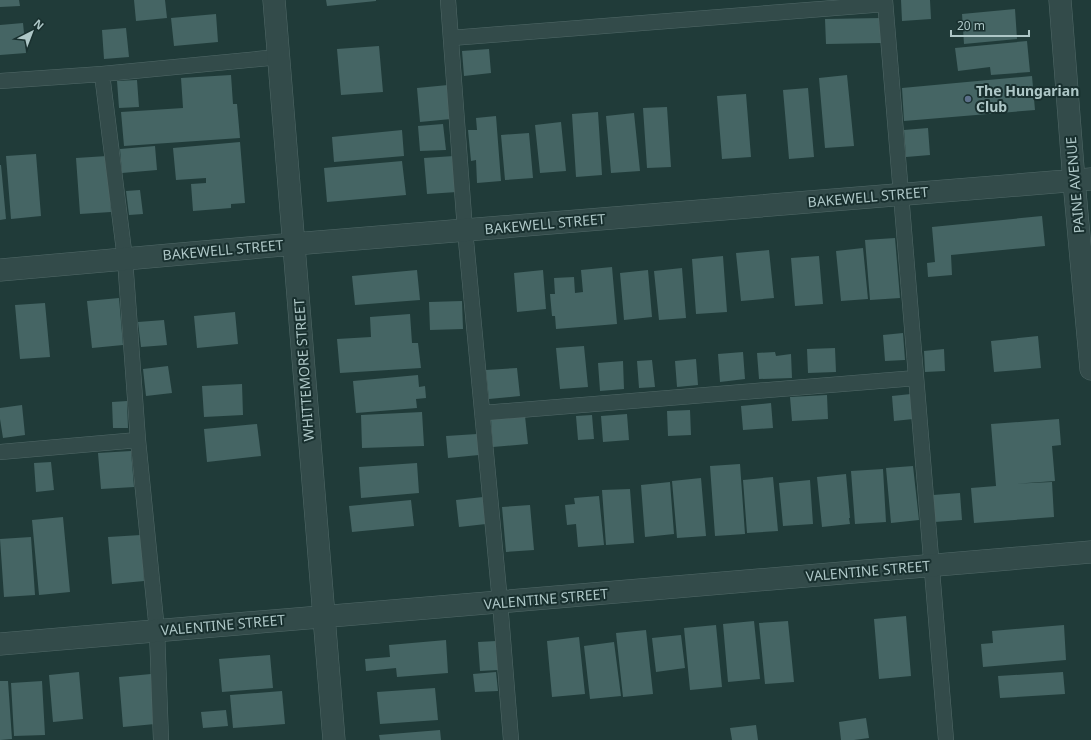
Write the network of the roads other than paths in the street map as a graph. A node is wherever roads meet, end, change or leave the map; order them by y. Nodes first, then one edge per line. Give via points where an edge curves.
1 (274, 0) edge
2 (448, 0) edge
3 (1060, 0) edge
4 (885, 2) edge
5 (451, 38) junction
6 (279, 57) junction
7 (102, 74) junction
8 (0, 81) edge
9 (1082, 180) edge
10 (901, 195) junction
11 (465, 230) junction
12 (294, 244) junction
13 (125, 259) junction
14 (0, 270) edge
15 (1091, 369) edge
16 (916, 378) junction
17 (482, 413) junction
18 (138, 440) junction
19 (0, 452) edge
20 (1091, 552) edge
21 (931, 566) junction
22 (500, 602) junction
23 (324, 617) junction
24 (156, 631) junction
25 (0, 644) edge
26 (161, 740) edge
27 (334, 740) edge
28 (511, 740) edge
29 (946, 740) edge

1 - 6 street, WHITTEMORE STREET
2 - 5 lane
3 - 9 street, PAINE AVENUE
4 - 5 lane
4 - 10 lane
5 - 11 lane
6 - 7 lane
6 - 12 street, WHITTEMORE STREET
7 - 8 lane
7 - 13 lane
9 - 10 street, BAKEWELL STREET
9 - 15 street, PAINE AVENUE
10 - 11 street, BAKEWELL STREET
10 - 16 lane
11 - 12 street, BAKEWELL STREET
11 - 17 lane
12 - 13 street, BAKEWELL STREET
12 - 23 street, WHITTEMORE STREET
13 - 14 street, BAKEWELL STREET
13 - 18 lane
16 - 17 lane
16 - 21 lane
17 - 22 lane
18 - 19 lane
18 - 24 lane
20 - 21 street, VALENTINE STREET
21 - 22 street, VALENTINE STREET
21 - 29 lane
22 - 23 street, VALENTINE STREET
22 - 28 lane
23 - 24 street, VALENTINE STREET
23 - 27 street, WHITTEMORE STREET
24 - 25 street, VALENTINE STREET
24 - 26 lane

